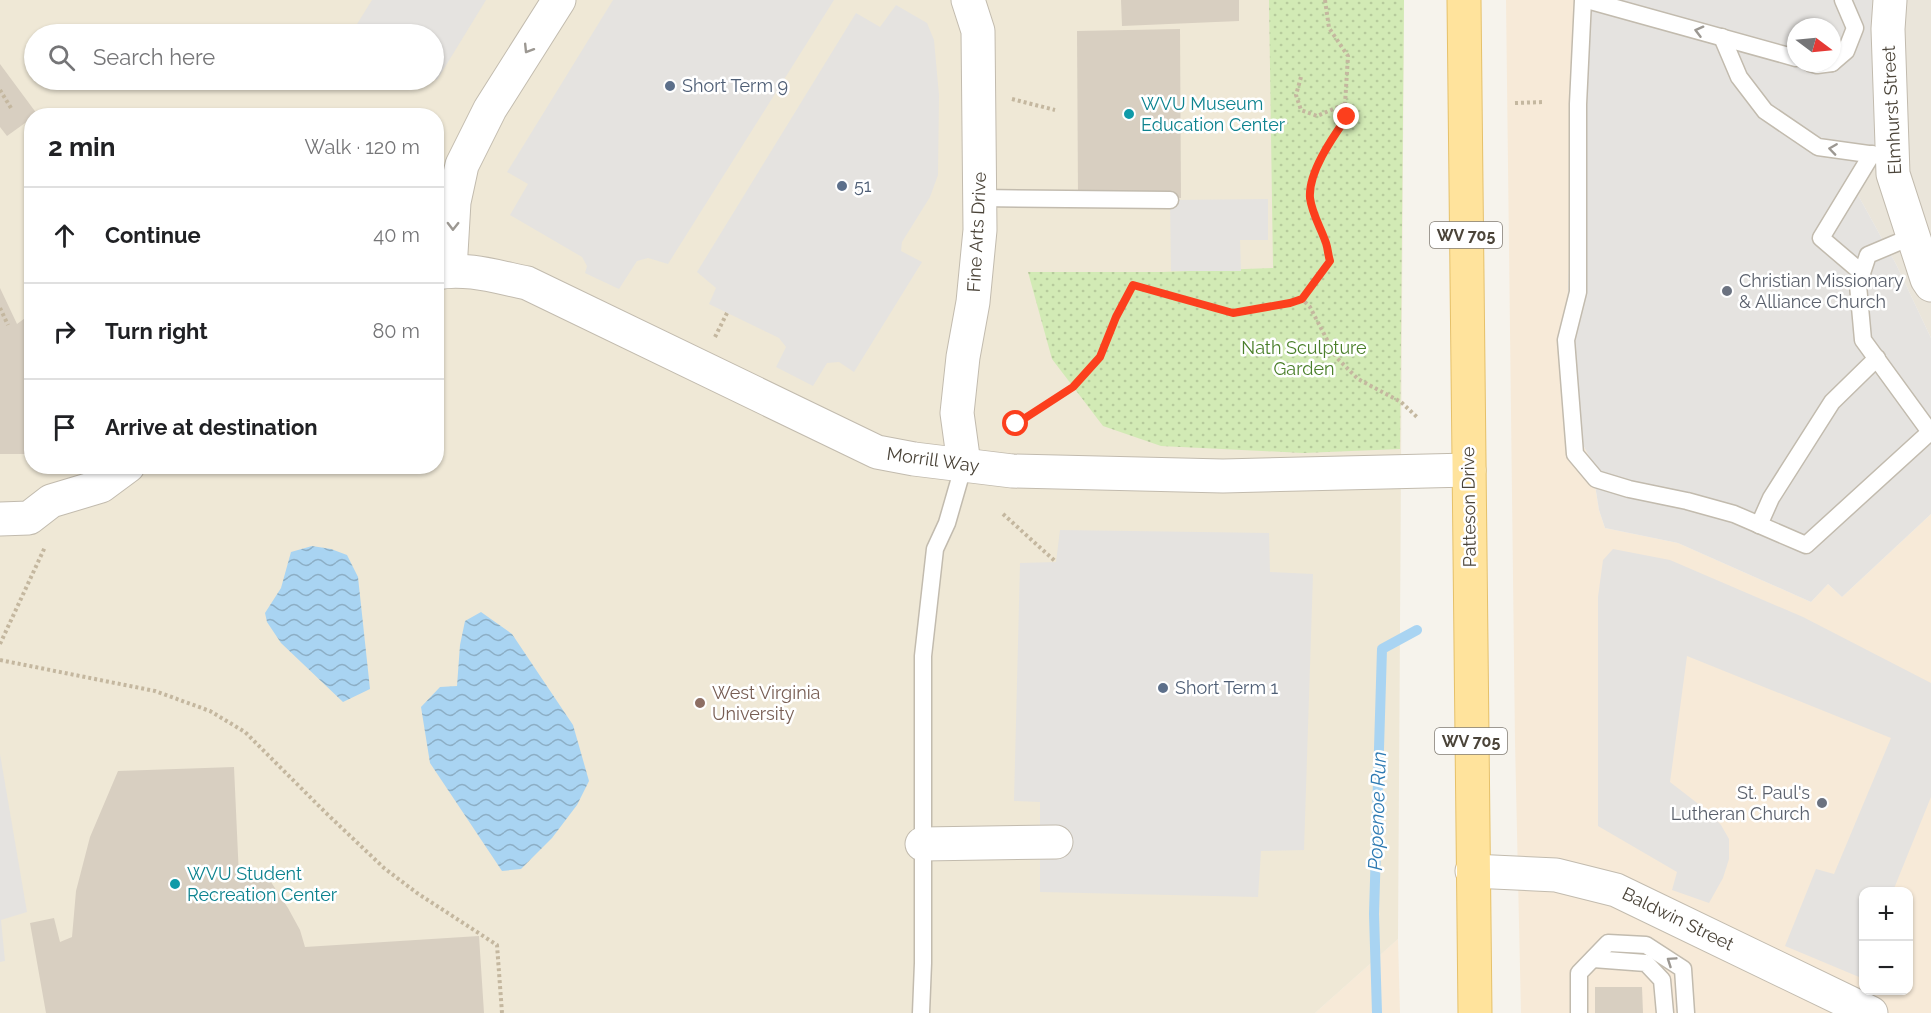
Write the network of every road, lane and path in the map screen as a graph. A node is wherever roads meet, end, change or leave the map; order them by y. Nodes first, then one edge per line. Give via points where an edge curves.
1 (559, 0) edge
2 (968, 0) edge
3 (1325, 0) edge
4 (1464, 0) edge
5 (1582, 0) edge
6 (1587, 0) edge
7 (1843, 0) edge
8 (1889, 14) edge
9 (1855, 28) junction
10 (1722, 38) junction
11 (1841, 55) edge
12 (1787, 56) edge
13 (1301, 76) dead end
14 (0, 90) edge
15 (1005, 97) dead end
16 (1544, 102) dead end
17 (1515, 103) dead end
18 (1345, 104) junction
19 (11, 108) dead end
20 (1055, 110) dead end
21 (1881, 156) junction
22 (979, 198) junction
23 (1170, 200) dead end
24 (1913, 236) junction
25 (444, 269) edge
26 (444, 272) edge
27 (1862, 273) junction
28 (1931, 285) edge
29 (1302, 299) junction
30 (0, 308) edge
31 (727, 313) dead end
32 (8, 325) dead end
33 (712, 343) dead end
34 (1876, 358) junction
35 (1418, 418) dead end
36 (1016, 424) dead end
37 (964, 464) junction
38 (1469, 470) junction
39 (117, 474) edge
40 (0, 499) edge
41 (51, 501) junction
42 (1003, 514) dead end
43 (0, 519) edge
44 (1759, 525) junction
45 (47, 544) dead end
46 (1056, 562) dead end
47 (0, 644) edge
48 (0, 660) edge
49 (1056, 842) dead end
50 (922, 844) junction
51 (1472, 871) junction
52 (1593, 959) junction
53 (502, 1013) edge
54 (921, 1013) edge
55 (1474, 1013) edge
56 (1579, 1013) edge
57 (1665, 1013) edge
58 (1686, 1013) edge
59 (1870, 1013) edge

1 -> 25 street via 490,109 462,165 454,202 453,246
2 - 22 street, Fine Arts Drive via 978,31
3 - 18 path via 1329,27 1348,56
4 - 38 main road, Patteson Drive / WV 705
5 - 44 lane via 1578,292 1566,340 1575,454 1596,479 1687,501
10 -> 6 lane
7 - 9 lane
8 - 9 lane
8 - 21 street, Elmhurst Street
9 - 11 lane
10 - 12 lane
21 -> 10 lane via 1818,147 1765,111 1739,77
13 - 18 path via 1296,95 1301,110 1317,116
14 - 19 path
15 - 20 path
16 - 17 path
18 - 29 path via 1347,117 1317,165 1310,196 1330,261
21 - 24 street, Elmhurst Street via 1893,174
21 - 27 lane via 1821,238
22 - 23 lane
22 - 37 street, Fine Arts Drive via 974,302 957,413
24 - 27 lane via 1868,255
24 - 28 street, Elmhurst Street
26 - 37 street, Morrill Way via 473,272 527,283 877,452
27 - 34 lane via 1858,285 1863,340
29 - 35 path via 1336,357 1358,379 1401,402
29 - 36 path via 1233,313 1133,285 1100,357 1073,387
30 - 32 path
31 - 33 path
34 - 44 lane via 1832,402 1771,498
34 - 44 lane via 1930,432 1806,544
37 - 38 street, Morrill Way via 1012,471 1223,476
37 - 50 lane via 933,561 923,656
38 - 51 main road, Patteson Drive / WV 705
39 - 41 street via 101,486
40 - 41 street via 28,495
41 - 43 street via 28,518
42 - 46 path
45 - 47 path
48 - 53 path via 155,691 210,711 245,732 384,868 497,945
49 - 50 street
50 - 54 lane
51 - 55 main road, Patteson Drive / WV 705
51 - 59 street, Baldwin Street via 1556,875 1616,890
52 - 56 lane via 1579,973
52 - 57 lane via 1646,963 1662,980
58 -> 52 lane via 1683,969 1646,945 1608,943

